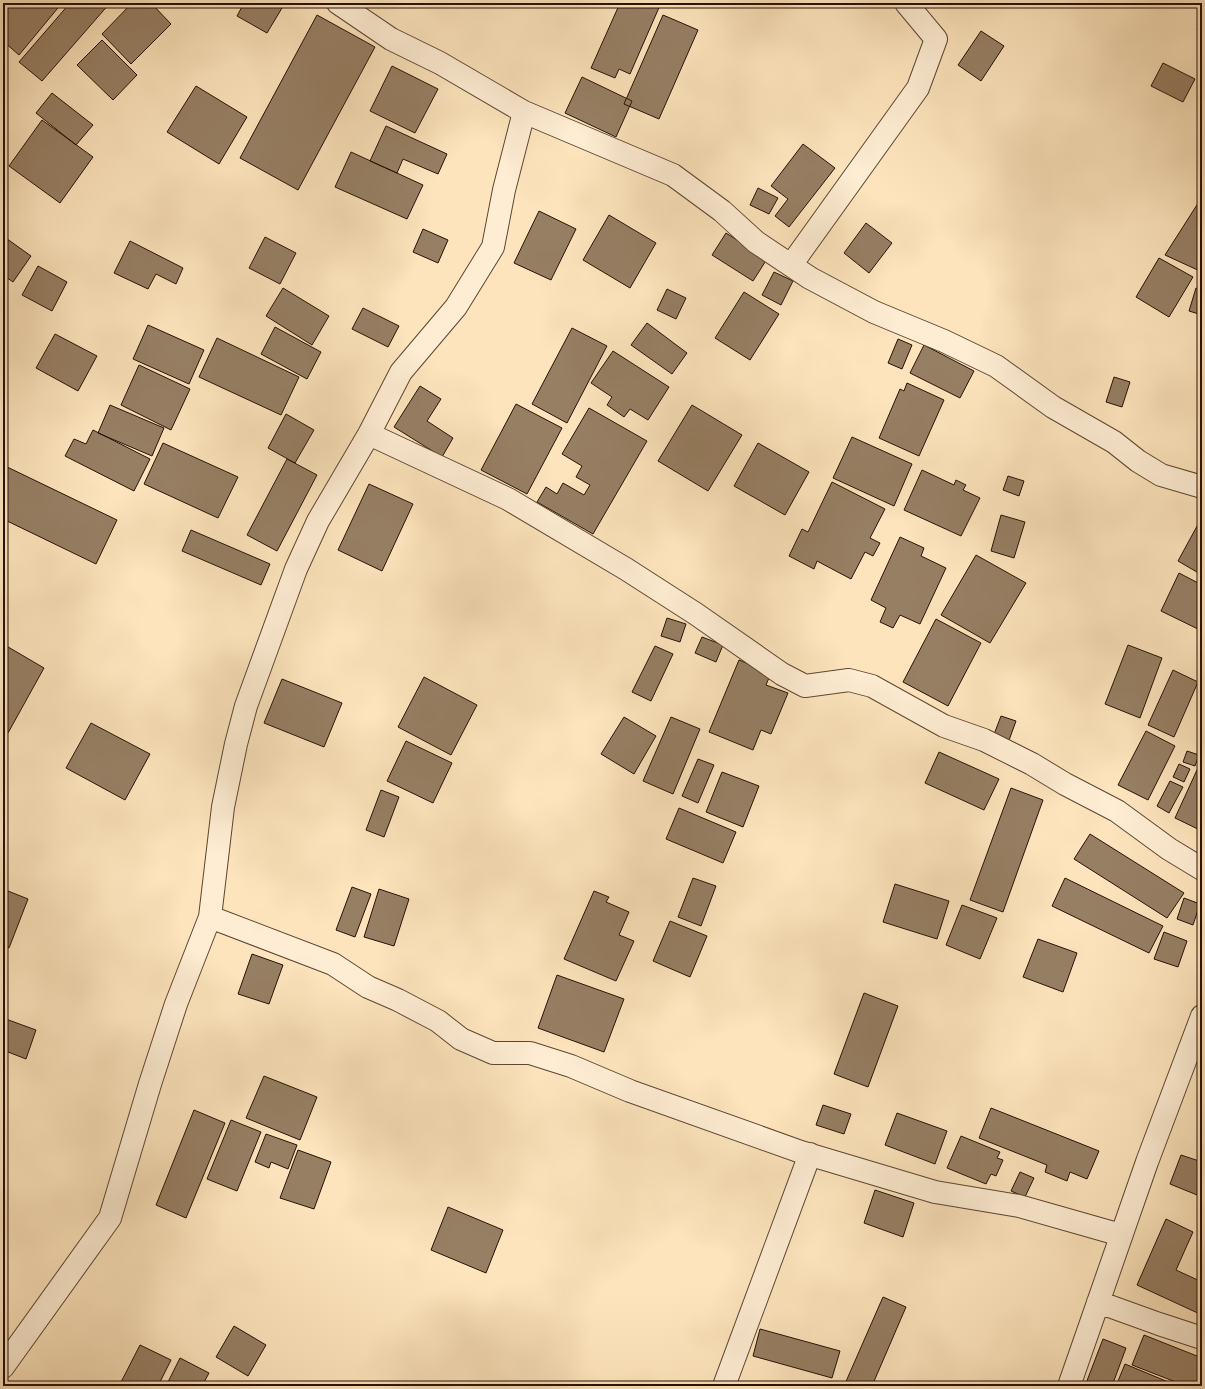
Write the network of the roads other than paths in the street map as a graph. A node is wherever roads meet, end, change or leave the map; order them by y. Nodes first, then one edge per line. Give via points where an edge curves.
1 (338, 3) edge
2 (906, 3) edge
3 (524, 112) junction
4 (791, 265) junction
5 (369, 434) junction
6 (1202, 487) edge
7 (1202, 869) edge
8 (210, 917) junction
9 (1202, 1016) edge
10 (810, 1154) junction
11 (1121, 1235) junction
12 (1098, 1302) junction
13 (1202, 1338) edge
14 (3, 1367) edge
15 (724, 1386) edge
16 (1068, 1386) edge

1 - 3 street via 392,39 440,63
2 - 4 street via 936,39 918,88
3 - 4 street via 673,175 722,211 756,242
3 - 5 street via 504,190 493,247 456,307 401,372
4 - 6 street via 874,312 996,366 1053,407 1114,442 1161,475
5 - 7 street via 508,499 626,569 782,674 805,686 849,680 872,686 944,726 984,740 1032,764 1117,811 1169,849
5 - 8 street via 315,528 296,569 246,706 223,807
8 - 10 street via 333,964 368,987 438,1021 461,1039 493,1053 530,1053 571,1066 630,1091
8 - 14 street via 176,1004 110,1218
9 - 11 street
10 - 11 street via 935,1192 1019,1206
10 - 15 street
11 - 12 street
12 - 13 street
12 - 16 street

